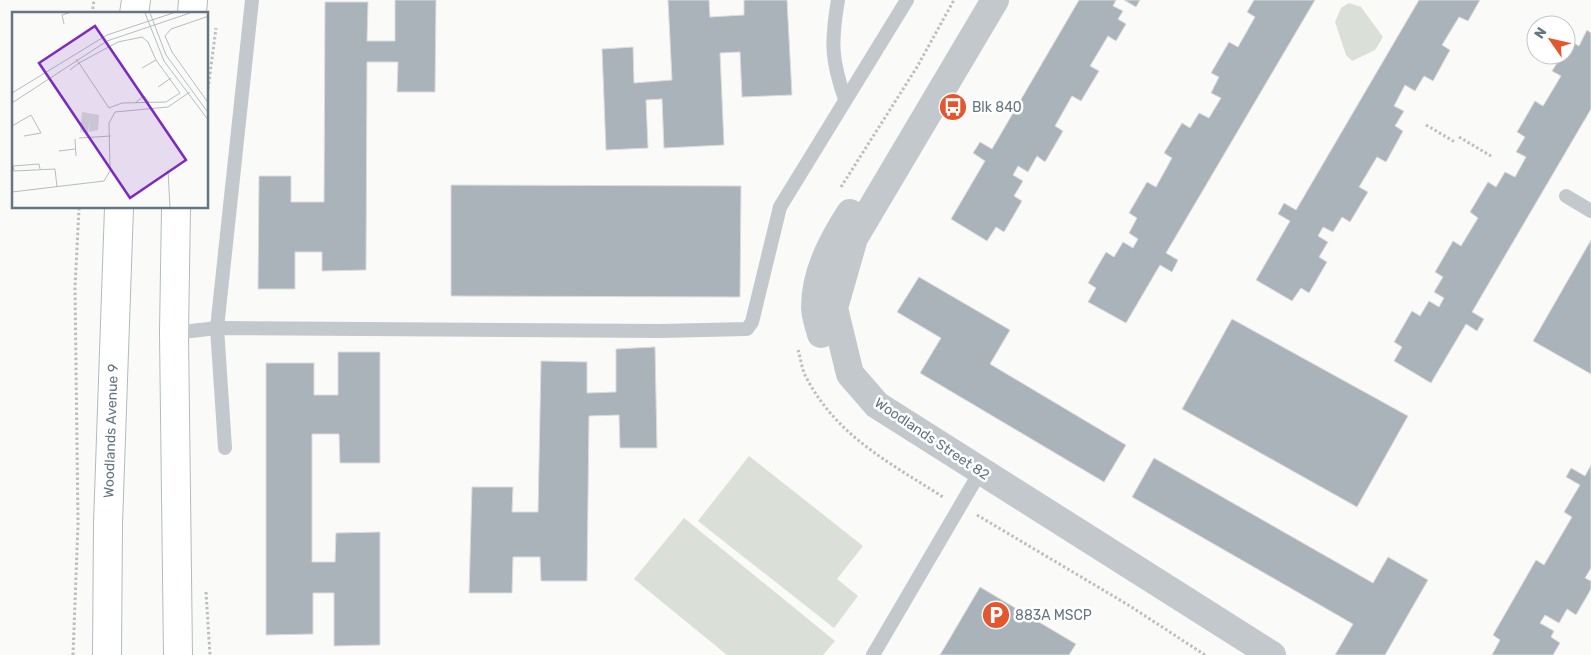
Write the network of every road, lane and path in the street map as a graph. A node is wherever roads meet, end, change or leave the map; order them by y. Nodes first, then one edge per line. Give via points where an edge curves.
1 (193, 0) edge
2 (252, 0) edge
3 (838, 0) edge
4 (907, 0) edge
5 (954, 0) edge
6 (975, 0) edge
7 (996, 0) edge
8 (201, 12) edge
9 (845, 99) junction
10 (1426, 126) dead end
11 (1459, 137) dead end
12 (1456, 142) dead end
13 (1491, 156) dead end
14 (840, 188) dead end
15 (1566, 196) dead end
16 (79, 209) edge
17 (119, 209) edge
18 (176, 209) edge
19 (1591, 211) edge
20 (217, 328) junction
21 (174, 333) junction
22 (796, 341) dead end
23 (225, 448) dead end
24 (971, 488) junction
25 (1091, 549) junction
26 (73, 655) edge
27 (107, 655) edge
28 (178, 655) edge
29 (873, 655) edge
30 (1204, 655) edge
31 (1247, 655) edge
32 (1272, 655) edge

1 - 8 main road
2 - 20 lane
3 - 9 lane via 832,52
4 - 9 lane
5 - 14 path via 917,67
6 - 24 street, Woodlands Street 82 via 829,249 820,273 815,308 831,374 862,418
7 - 24 street, Woodlands Street 82 via 854,238 834,308 850,374 877,405
9 - 20 lane via 780,207 752,322 747,329
10 - 12 path
11 - 13 path
15 - 19 lane
16 - 26 path via 75,288 78,524
17 - 27 main road, Woodlands Avenue 9 via 108,524
18 - 21 main road
20 - 21 lane
20 - 23 lane
21 - 28 main road
22 - 24 path via 806,378 834,419 863,446
24 - 25 street, Woodlands Street 82
24 - 29 lane
24 - 30 path via 1130,606
25 - 31 street, Woodlands Street 82
25 - 32 street, Woodlands Street 82

